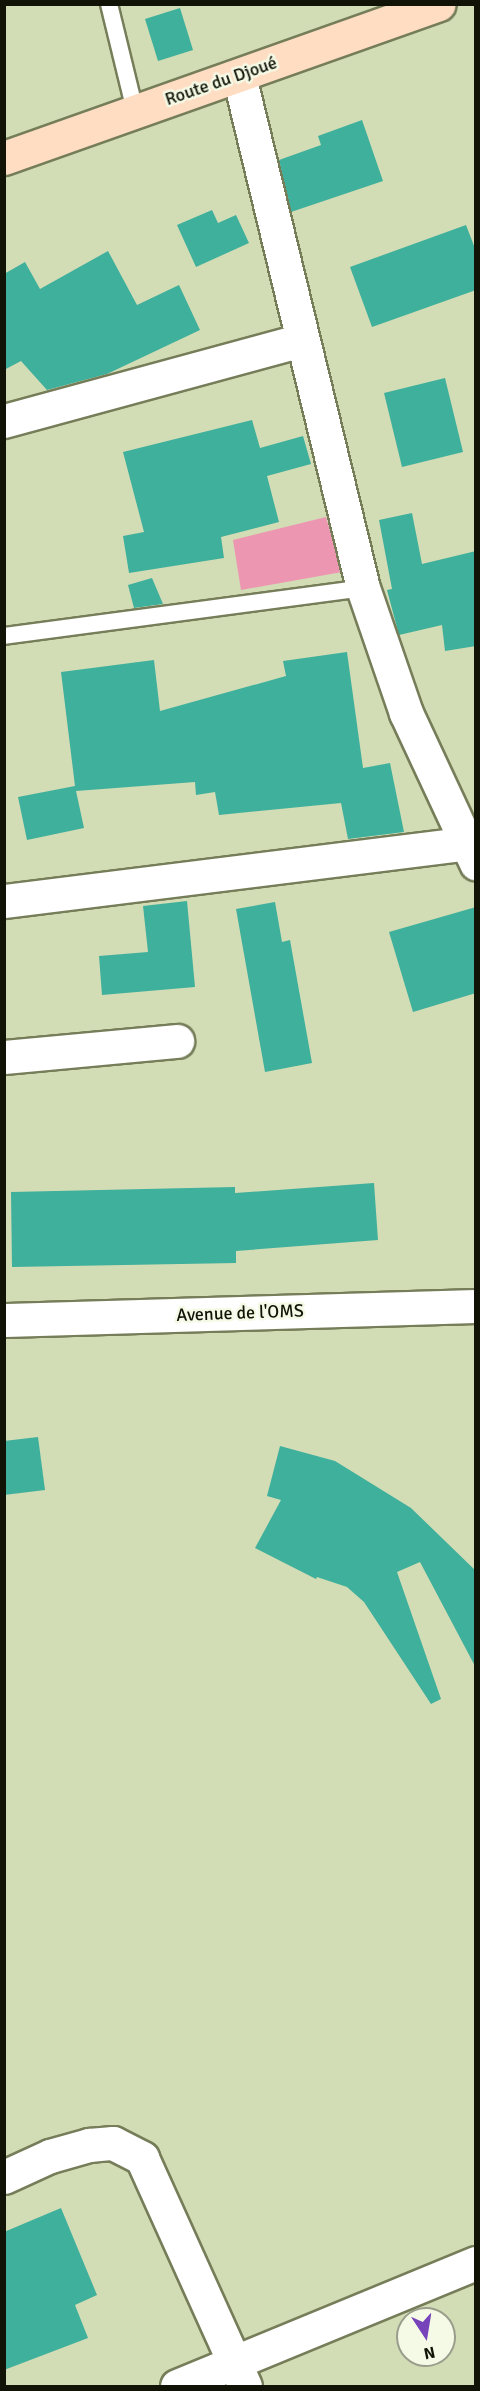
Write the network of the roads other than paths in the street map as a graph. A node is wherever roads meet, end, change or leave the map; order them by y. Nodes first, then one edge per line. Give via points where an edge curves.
1 (109, 4) edge
2 (438, 4) edge
3 (239, 76) junction
4 (135, 111) junction
5 (4, 158) edge
6 (302, 340) junction
7 (4, 421) edge
8 (363, 588) junction
9 (4, 636) edge
10 (472, 850) edge
11 (4, 901) edge
12 (177, 1041) dead end
13 (4, 1057) edge
14 (476, 1306) edge
15 (4, 1320) edge
16 (4, 2178) edge
17 (476, 2263) edge
18 (240, 2374) edge
19 (177, 2386) edge

1 - 4 lane
2 - 3 main road, Route du Djoué
3 - 4 main road, Route du Djoué
3 - 6 street
4 - 5 main road, Route du Djoué
6 - 7 street
6 - 8 street
8 - 9 lane
8 - 10 street via 406,713
10 - 11 street
12 - 13 street
14 - 15 street, Avenue de l'OMS
16 - 18 street via 50,2156 89,2145 113,2143 142,2158
17 - 18 street
18 - 19 street

